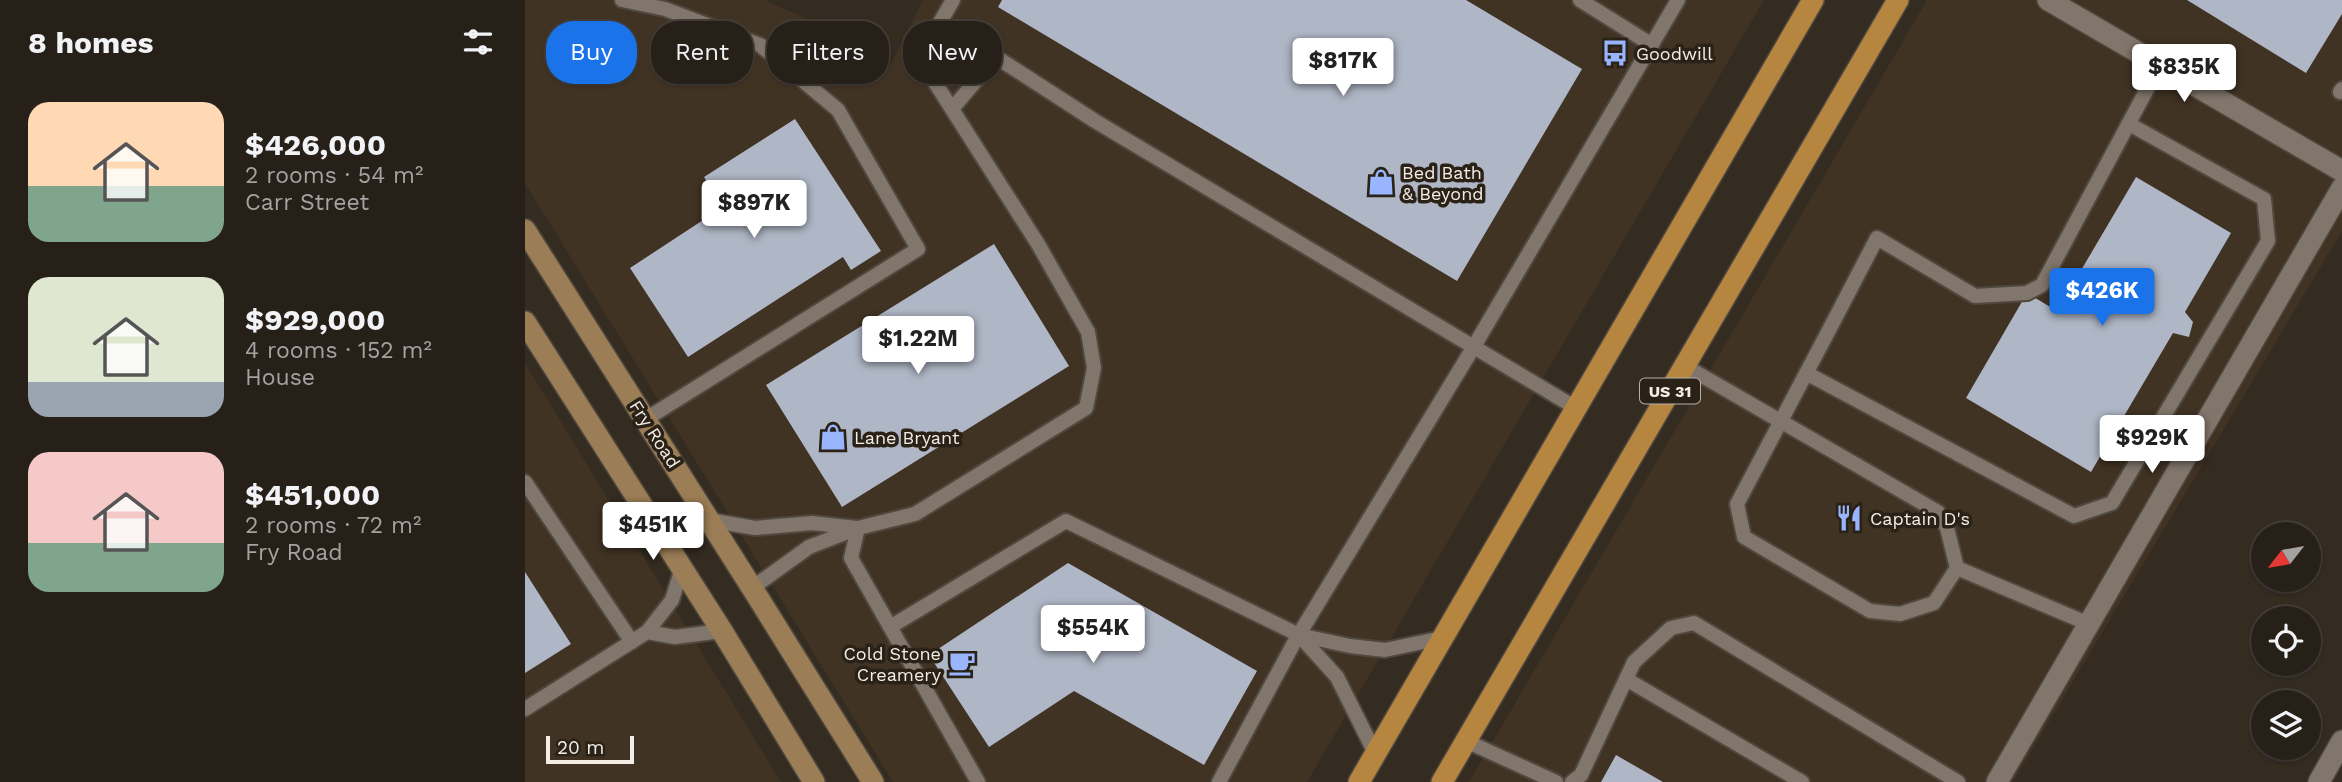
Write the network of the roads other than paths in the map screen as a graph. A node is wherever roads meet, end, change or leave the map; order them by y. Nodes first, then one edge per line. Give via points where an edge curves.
1 (622, 0) edge
2 (953, 0) edge
3 (1580, 0) edge
4 (1678, 0) edge
5 (1813, 0) edge
6 (1898, 0) edge
7 (2048, 0) edge
8 (1652, 45) junction
9 (2160, 65) junction
10 (952, 109) junction
11 (2129, 124) junction
12 (2342, 171) edge
13 (2342, 188) edge
14 (525, 230) edge
15 (525, 321) edge
16 (1473, 348) junction
17 (1685, 366) junction
18 (1806, 373) junction
19 (1576, 408) junction
20 (646, 419) junction
21 (1780, 422) junction
22 (525, 482) edge
23 (709, 520) junction
24 (858, 528) junction
25 (682, 568) junction
26 (1957, 568) junction
27 (752, 588) junction
28 (2089, 624) junction
29 (890, 627) junction
30 (722, 631) junction
31 (647, 632) junction
32 (1299, 635) junction
33 (1442, 638) junction
34 (632, 642) junction
35 (1626, 679) junction
36 (525, 709) edge
37 (1466, 741) junction
38 (2342, 741) edge
39 (1375, 753) junction
40 (814, 782) edge
41 (873, 782) edge
42 (978, 782) edge
43 (1219, 782) edge
44 (1359, 782) edge
45 (1442, 782) edge
46 (1556, 782) edge
47 (1572, 782) edge
48 (1803, 782) edge
49 (1958, 782) edge
50 (1997, 782) edge
51 (2319, 782) edge

1 - 20 lane via 665,9 760,45 838,110 918,249
2 - 10 lane via 935,31 927,70
3 - 8 lane
4 - 8 lane
5 - 19 main road
6 - 17 main road, US 31
7 - 9 street
8 - 16 lane
9 - 11 lane
9 - 12 street
10 - 16 lane via 996,57 1094,121
10 - 24 lane via 1088,332 1094,368 1086,408 915,514
11 - 18 lane via 2042,285 2027,293 1975,296 1877,238
11 - 18 lane via 2265,199 2268,241 2112,503 2074,516
13 - 28 street
14 - 20 street, Fry Road
15 - 25 street
16 - 19 lane
16 - 32 lane
17 - 21 lane
17 - 37 main road, US 31
18 - 21 lane
19 - 33 main road
20 - 23 street, Fry Road
21 - 26 lane via 1938,512
21 - 26 lane via 1737,504 1744,537 1870,611 1900,614 1934,603
22 - 34 lane
23 - 24 lane via 755,528 812,523
23 - 27 street, Fry Road
24 - 27 lane via 809,547
24 - 29 lane via 851,558
25 - 30 street
25 - 31 lane via 671,600
26 - 28 lane
27 - 41 street, Fry Road
28 - 50 street
29 - 32 lane via 1066,521
29 - 42 lane
30 - 31 lane via 675,637
30 - 40 street
31 - 34 lane
32 - 33 lane via 1385,650
32 - 39 lane via 1337,677
32 - 43 lane
33 - 39 main road
34 - 36 lane
35 - 47 lane via 1581,775
35 - 48 lane
35 - 49 lane via 1634,662 1671,628 1694,623
37 - 45 main road, US 31
37 - 46 lane
38 - 51 street
39 - 44 main road

